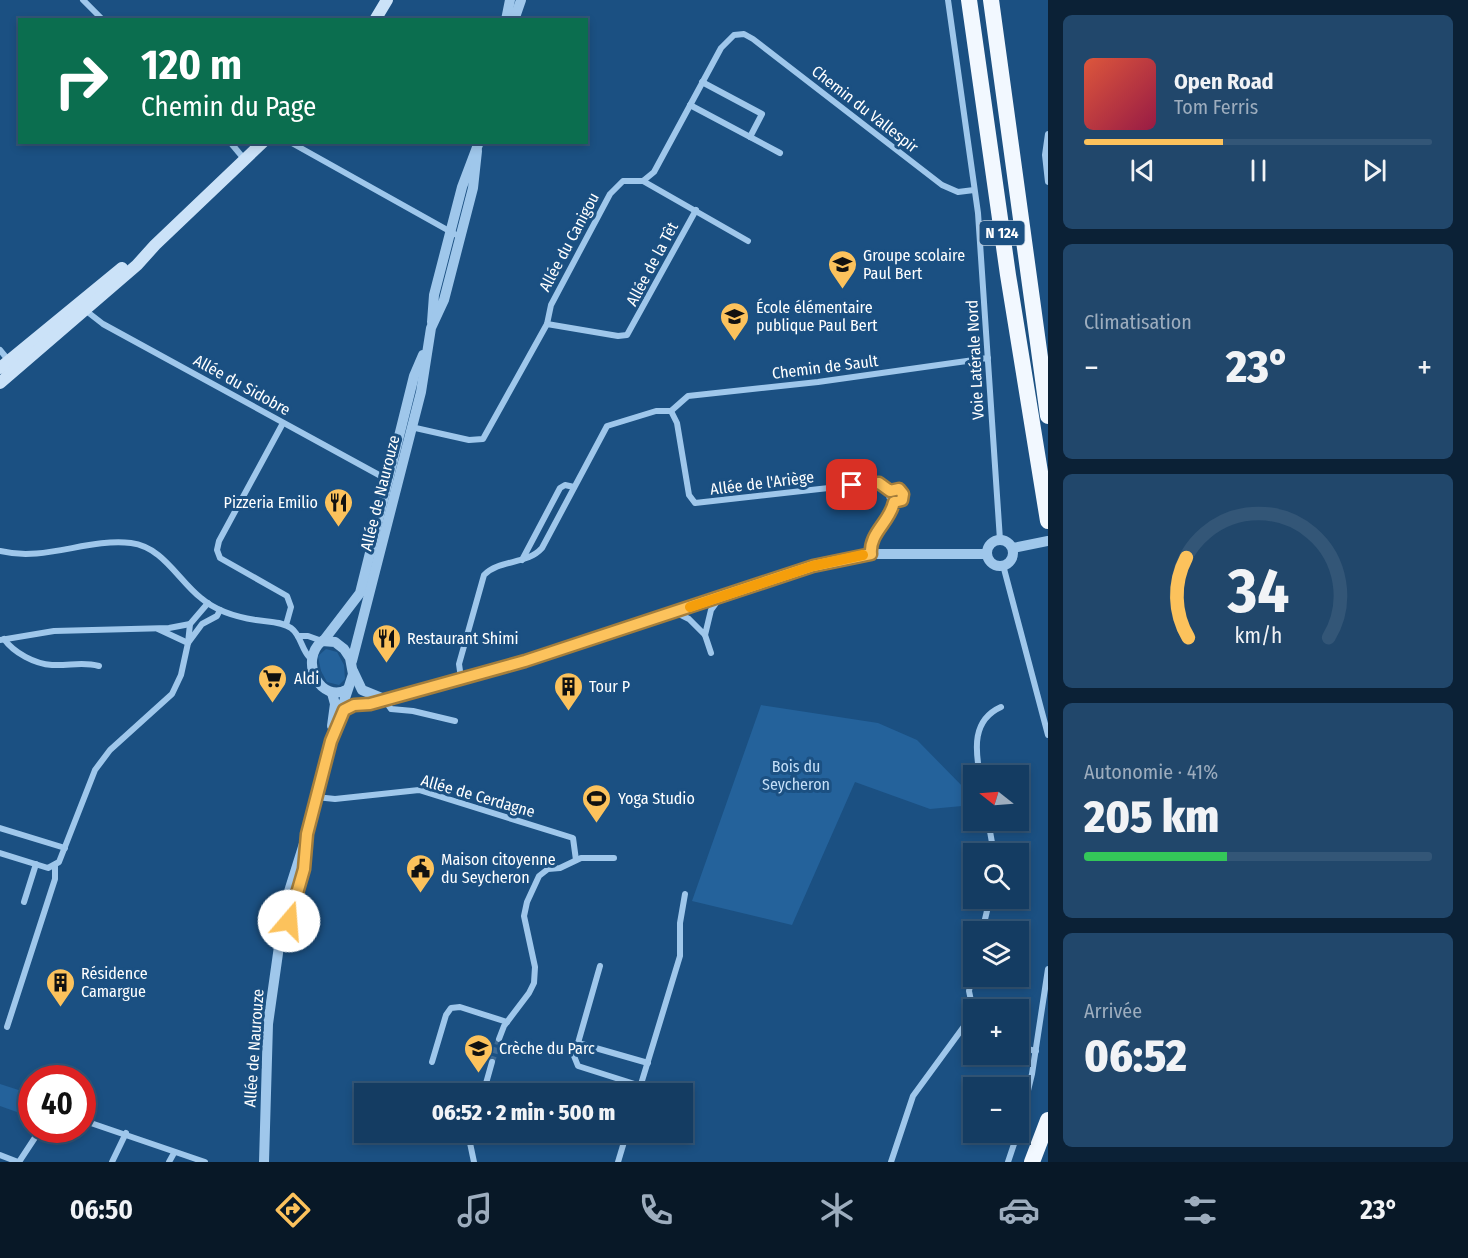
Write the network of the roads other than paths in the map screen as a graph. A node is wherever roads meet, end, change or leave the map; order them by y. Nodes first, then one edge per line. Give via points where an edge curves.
1 (83, 0) edge
2 (387, 0) edge
3 (510, 0) edge
4 (520, 0) edge
5 (948, 0) edge
6 (969, 0) edge
7 (991, 1) edge
8 (102, 18) edge
9 (376, 18) edge
10 (506, 18) edge
11 (515, 18) edge
12 (702, 82) junction
13 (690, 105) junction
14 (750, 137) junction
15 (1048, 138) edge
16 (232, 144) edge
17 (261, 144) edge
18 (294, 144) edge
19 (478, 147) edge
20 (780, 153) dead end
21 (245, 160) junction
22 (644, 181) junction
23 (1048, 182) edge
24 (974, 190) junction
25 (696, 210) junction
26 (455, 234) junction
27 (748, 241) dead end
28 (82, 306) junction
29 (547, 324) junction
30 (0, 350) edge
31 (988, 358) junction
32 (7, 367) edge
33 (0, 383) edge
34 (671, 411) junction
35 (1048, 416) edge
36 (283, 423) junction
37 (407, 426) junction
38 (392, 483) junction
39 (573, 487) junction
40 (890, 491) junction
41 (894, 502) junction
42 (1048, 520) edge
43 (1000, 540) junction
44 (1048, 541) edge
45 (1012, 548) junction
46 (0, 551) edge
47 (871, 554) junction
48 (987, 554) junction
49 (522, 560) junction
50 (1003, 565) junction
51 (721, 597) junction
52 (208, 603) junction
53 (220, 610) junction
54 (674, 612) junction
55 (190, 624) junction
56 (286, 625) junction
57 (158, 629) junction
58 (705, 635) junction
59 (298, 636) junction
60 (2, 640) edge
61 (323, 640) junction
62 (188, 643) junction
63 (711, 653) dead end
64 (310, 658) junction
65 (99, 666) dead end
66 (352, 667) junction
67 (461, 678) junction
68 (341, 693) junction
69 (384, 699) junction
70 (364, 704) junction
71 (1001, 707) dead end
72 (341, 714) junction
73 (455, 721) dead end
74 (1048, 735) edge
75 (331, 741) junction
76 (978, 765) edge
77 (316, 797) junction
78 (0, 828) edge
79 (65, 848) junction
80 (0, 853) edge
81 (614, 858) dead end
82 (576, 860) junction
83 (36, 864) junction
84 (55, 866) junction
85 (685, 894) dead end
86 (24, 902) dead end
87 (600, 966) dead end
88 (1048, 969) edge
89 (507, 1022) junction
90 (7, 1027) dead end
91 (963, 1028) edge
92 (499, 1039) tunnel mouth
93 (578, 1043) junction
94 (1029, 1049) edge
95 (1036, 1051) junction
96 (432, 1062) dead end
97 (492, 1062) tunnel mouth
98 (648, 1063) junction
99 (1029, 1082) edge
100 (486, 1083) edge
101 (632, 1083) edge
102 (642, 1083) edge
103 (1048, 1120) edge
104 (96, 1124) edge
105 (126, 1133) junction
106 (31, 1143) edge
107 (470, 1143) edge
108 (624, 1143) edge
109 (1014, 1143) edge
110 (174, 1153) junction
111 (0, 1155) edge
112 (18, 1162) edge
113 (112, 1162) edge
114 (169, 1162) edge
115 (205, 1162) edge
116 (264, 1162) edge
117 (474, 1162) edge
118 (618, 1162) edge
119 (891, 1162) edge
120 (1008, 1162) edge
121 (1032, 1162) edge

1 - 8 street
2 - 9 main road
3 - 10 street
4 - 11 street
5 - 24 street, Voie Latérale Nord
6 - 42 highway, N 124
7 - 35 highway, N 124
12 - 13 street
12 - 14 street via 762,114
12 - 24 street, Chemin du Vallespir via 725,40 744,34 942,185 958,192
13 - 14 street
13 - 22 street via 654,172
14 - 20 street
15 - 23 street
16 - 21 street
17 - 21 main road
18 - 26 street
19 - 26 street via 473,188
21 - 28 main road via 155,245 141,252
22 - 25 street, Allée de la Têt
22 - 29 street, Allée du Canigou via 622,181 610,194 551,305
24 - 31 street, Voie Latérale Nord
25 - 27 street, Allée de la Têt
25 - 29 street, Allée de la Têt via 631,331 618,336
26 - 37 street via 444,300 414,376
28 - 32 main road
28 - 36 street, Allée du Sidobre via 103,324
29 - 37 street, Allée du Canigou via 483,439 469,440
30 - 32 street
31 - 34 street, Chemin de Sault via 688,396
31 - 43 street, Voie Latérale Nord
32 - 33 main road
34 - 39 street via 656,411 607,426
34 - 40 street, Allée de l'Ariège via 677,423 689,495 695,503 873,483
36 - 38 street, Allée du Sidobre
36 - 56 street via 217,550 220,558 287,596 291,607
37 - 38 street
38 - 61 street via 360,592
38 - 66 street, Allée de Naurouze
39 - 49 street via 542,548
39 - 49 street via 566,485 558,490
40 - 41 street
40 - 41 street via 899,489 903,494 902,500
41 - 47 street via 873,538
43 - 45 street
43 - 48 street via 992,543
44 - 45 street
45 - 50 street via 1010,561
46 - 52 street via 37,555 121,543 140,545 161,557
47 - 48 street
47 - 51 street via 813,566
48 - 50 street via 994,564
49 - 67 street via 489,570 482,578 459,666
50 - 74 street
51 - 54 street
51 - 58 street via 711,610
52 - 53 street
52 - 55 street
53 - 56 street via 246,619
53 - 62 street via 202,624
54 - 58 street via 689,619
54 - 67 street
55 - 57 street
55 - 62 street
56 - 59 street
57 - 60 street via 54,631
57 - 62 street
58 - 63 street
59 - 61 street
59 - 64 street
60 - 65 street via 22,655 52,665 84,662
61 - 64 street
61 - 66 street via 344,649
62 - 79 street via 172,694 99,762 85,789
64 - 68 street via 325,689
66 - 68 street
66 - 69 street via 363,690
67 - 69 street
68 - 70 street
68 - 72 street, Allée de Naurouze
68 - 75 street, Allée de Naurouze via 334,704
69 - 70 street
69 - 73 street via 391,709
70 - 72 street via 350,706
71 - 76 street via 987,716 977,734
72 - 75 street, Allée de Naurouze
75 - 77 street, Allée de Naurouze
77 - 82 street, Allée de Cerdagne via 335,799 419,790 573,838
77 - 116 street, Allée de Naurouze via 304,869 281,937 268,1024
78 - 79 street
79 - 84 street
80 - 83 street
81 - 82 street
82 - 89 street via 542,873 529,897 524,921 535,978 530,993
83 - 84 street
83 - 86 street
84 - 90 street via 55,879
85 - 98 street via 680,956
87 - 93 street
88 - 95 street
89 - 92 street
89 - 96 street via 460,1007 451,1008
91 - 119 street via 914,1096
93 - 98 street
93 - 101 street via 574,1056 578,1066
94 - 95 street
95 - 99 street
97 - 100 street
98 - 102 street
103 - 121 highway
104 - 105 street
105 - 110 street
105 - 113 street
106 - 112 street
107 - 117 street
108 - 118 street
109 - 120 street
110 - 114 street
110 - 115 street
111 - 112 street

